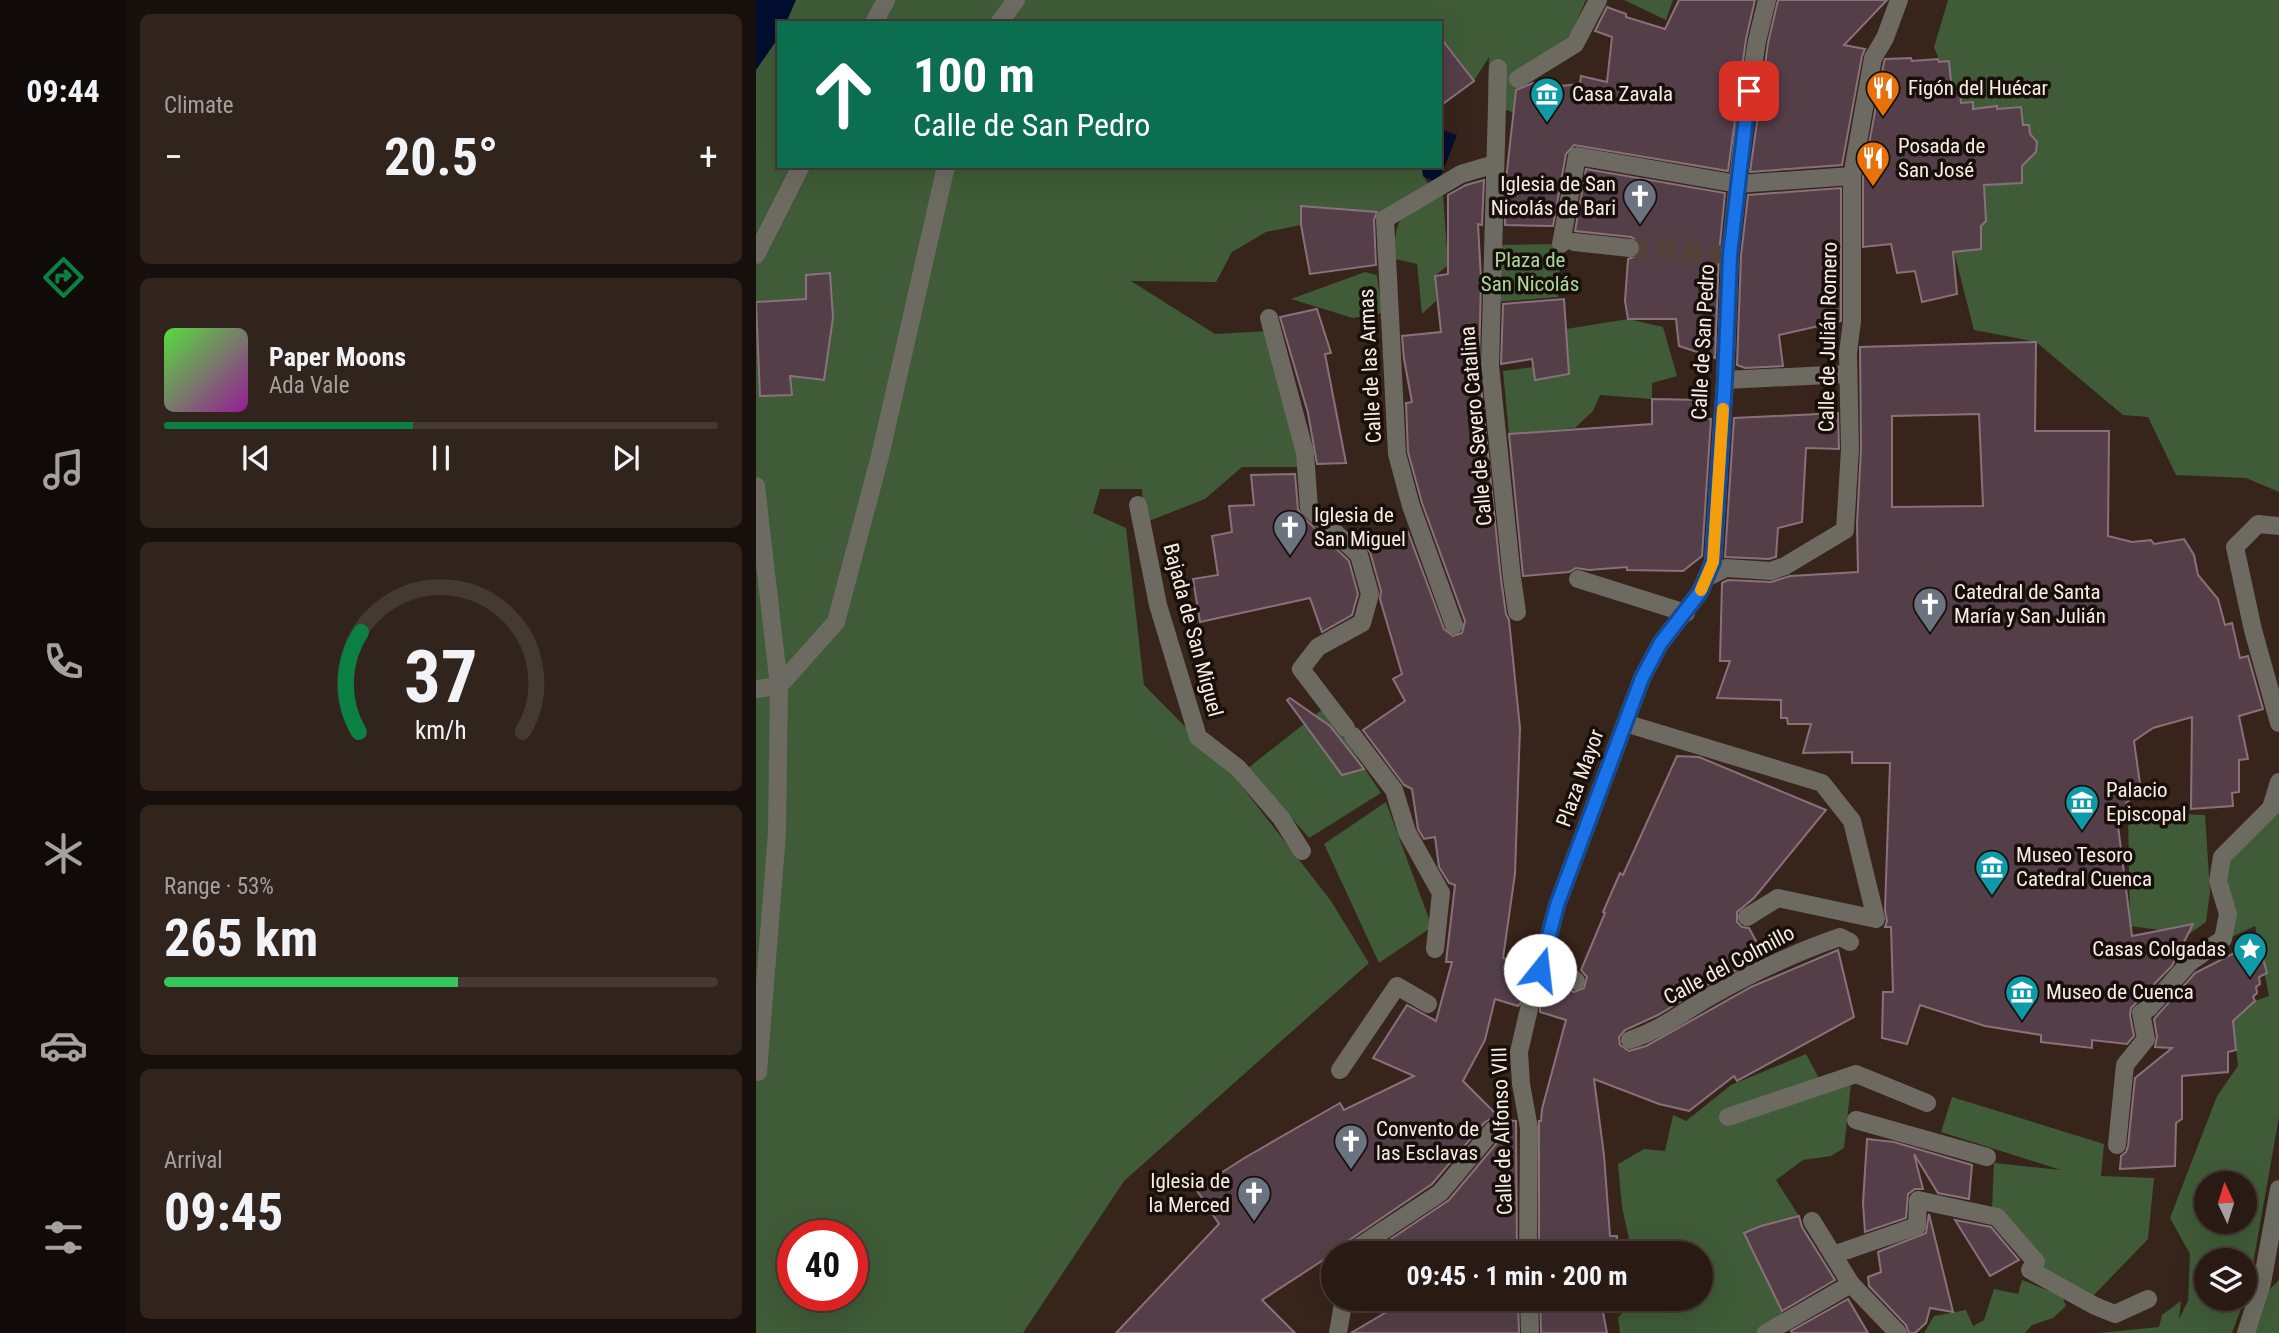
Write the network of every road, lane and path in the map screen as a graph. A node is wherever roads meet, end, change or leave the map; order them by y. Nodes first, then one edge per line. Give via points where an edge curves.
1 (886, 0) edge
2 (1016, 0) edge
3 (1598, 0) edge
4 (1767, 0) edge
5 (1899, 0) edge
6 (875, 21) edge
7 (1000, 21) edge
8 (1498, 68) dead end
9 (1518, 79) dead end
10 (1495, 164) junction
11 (800, 168) edge
12 (946, 168) edge
13 (1852, 176) junction
14 (1738, 184) junction
15 (1630, 248) tunnel mouth
16 (756, 255) edge
17 (1269, 318) dead end
18 (1848, 374) junction
19 (1725, 380) junction
20 (756, 486) edge
21 (1138, 505) dead end
22 (2279, 526) edge
23 (1709, 570) junction
24 (1578, 579) dead end
25 (1517, 612) dead end
26 (1686, 612) junction
27 (1454, 625) dead end
28 (779, 686) junction
29 (756, 689) edge
30 (1625, 723) junction
31 (2279, 723) edge
32 (2279, 782) edge
33 (1302, 851) dead end
34 (1747, 917) dead end
35 (1850, 943) dead end
36 (1434, 949) dead end
37 (1576, 981) dead end
38 (1428, 1003) dead end
39 (1529, 1009) tunnel mouth
40 (1630, 1040) dead end
41 (1339, 1070) dead end
42 (758, 1072) dead end
43 (1927, 1103) dead end
44 (1728, 1117) dead end
45 (1856, 1120) dead end
46 (1493, 1130) dead end
47 (2117, 1145) dead end
48 (1987, 1157) dead end
49 (2279, 1189) edge
50 (1812, 1221) dead end
51 (1369, 1241) edge
52 (1528, 1241) edge
53 (1833, 1255) junction
54 (1851, 1284) junction
55 (2148, 1299) dead end
56 (1342, 1311) edge
57 (1529, 1311) edge
58 (1338, 1333) edge
59 (1530, 1333) edge
60 (1766, 1333) edge
61 (1898, 1333) edge
62 (2246, 1333) edge

1 - 6 street
2 - 7 street
3 - 9 street via 1575,44
4 - 14 street, Calle de San Pedro via 1745,116
5 - 13 street, Calle de Julián Romero via 1873,58
8 - 10 street, Calle de Severo Catalina
10 - 25 street, Calle de Severo Catalina via 1490,366
10 - 27 street, Calle de las Armas via 1461,174 1385,219 1397,454
11 - 16 street
12 - 28 street via 880,456 835,622
13 - 14 street
13 - 18 street, Calle de Julián Romero
14 - 15 street via 1577,156 1567,243
14 - 19 street, Calle de San Pedro
17 - 36 street via 1305,453 1309,508 1359,555 1370,594 1362,624 1318,647 1301,669 1394,790 1407,832 1441,893
18 - 19 street
18 - 23 street, Calle de Julián Romero via 1845,530 1778,569
19 - 23 street, Calle de San Pedro
20 - 28 street
21 - 33 street, Bajada de San Miguel via 1158,605 1198,737 1238,768 1281,818
22 - 31 street via 2258,524 2235,547
23 - 26 street, Plaza Mayor
24 - 26 street
26 - 30 street, Plaza Mayor via 1656,650
28 - 29 street
28 - 42 street via 777,833
30 - 34 street via 1822,783 1852,821 1876,919 1778,898
30 - 37 street, Plaza Mayor via 1557,905 1542,963
32 - 47 street via 2271,808 2222,856 2218,881 2228,914 2224,939 2190,962 2141,1013 2146,1039 2125,1065
35 - 40 street, Calle del Colmillo via 1840,937 1798,951 1714,994 1654,1032
38 - 41 street via 1397,986
39 - 52 street, Calle de Alfonso VIII via 1519,1052 1529,1128
43 - 44 street via 1856,1074
45 - 48 street
46 - 51 street via 1440,1193
49 - 62 street via 2262,1283
50 - 53 street
53 - 54 street
53 - 55 street via 1917,1226 1918,1200 1997,1217 2036,1262 2030,1270 2095,1306 2115,1314
54 - 60 street
54 - 61 street
56 - 58 street
57 - 59 street

